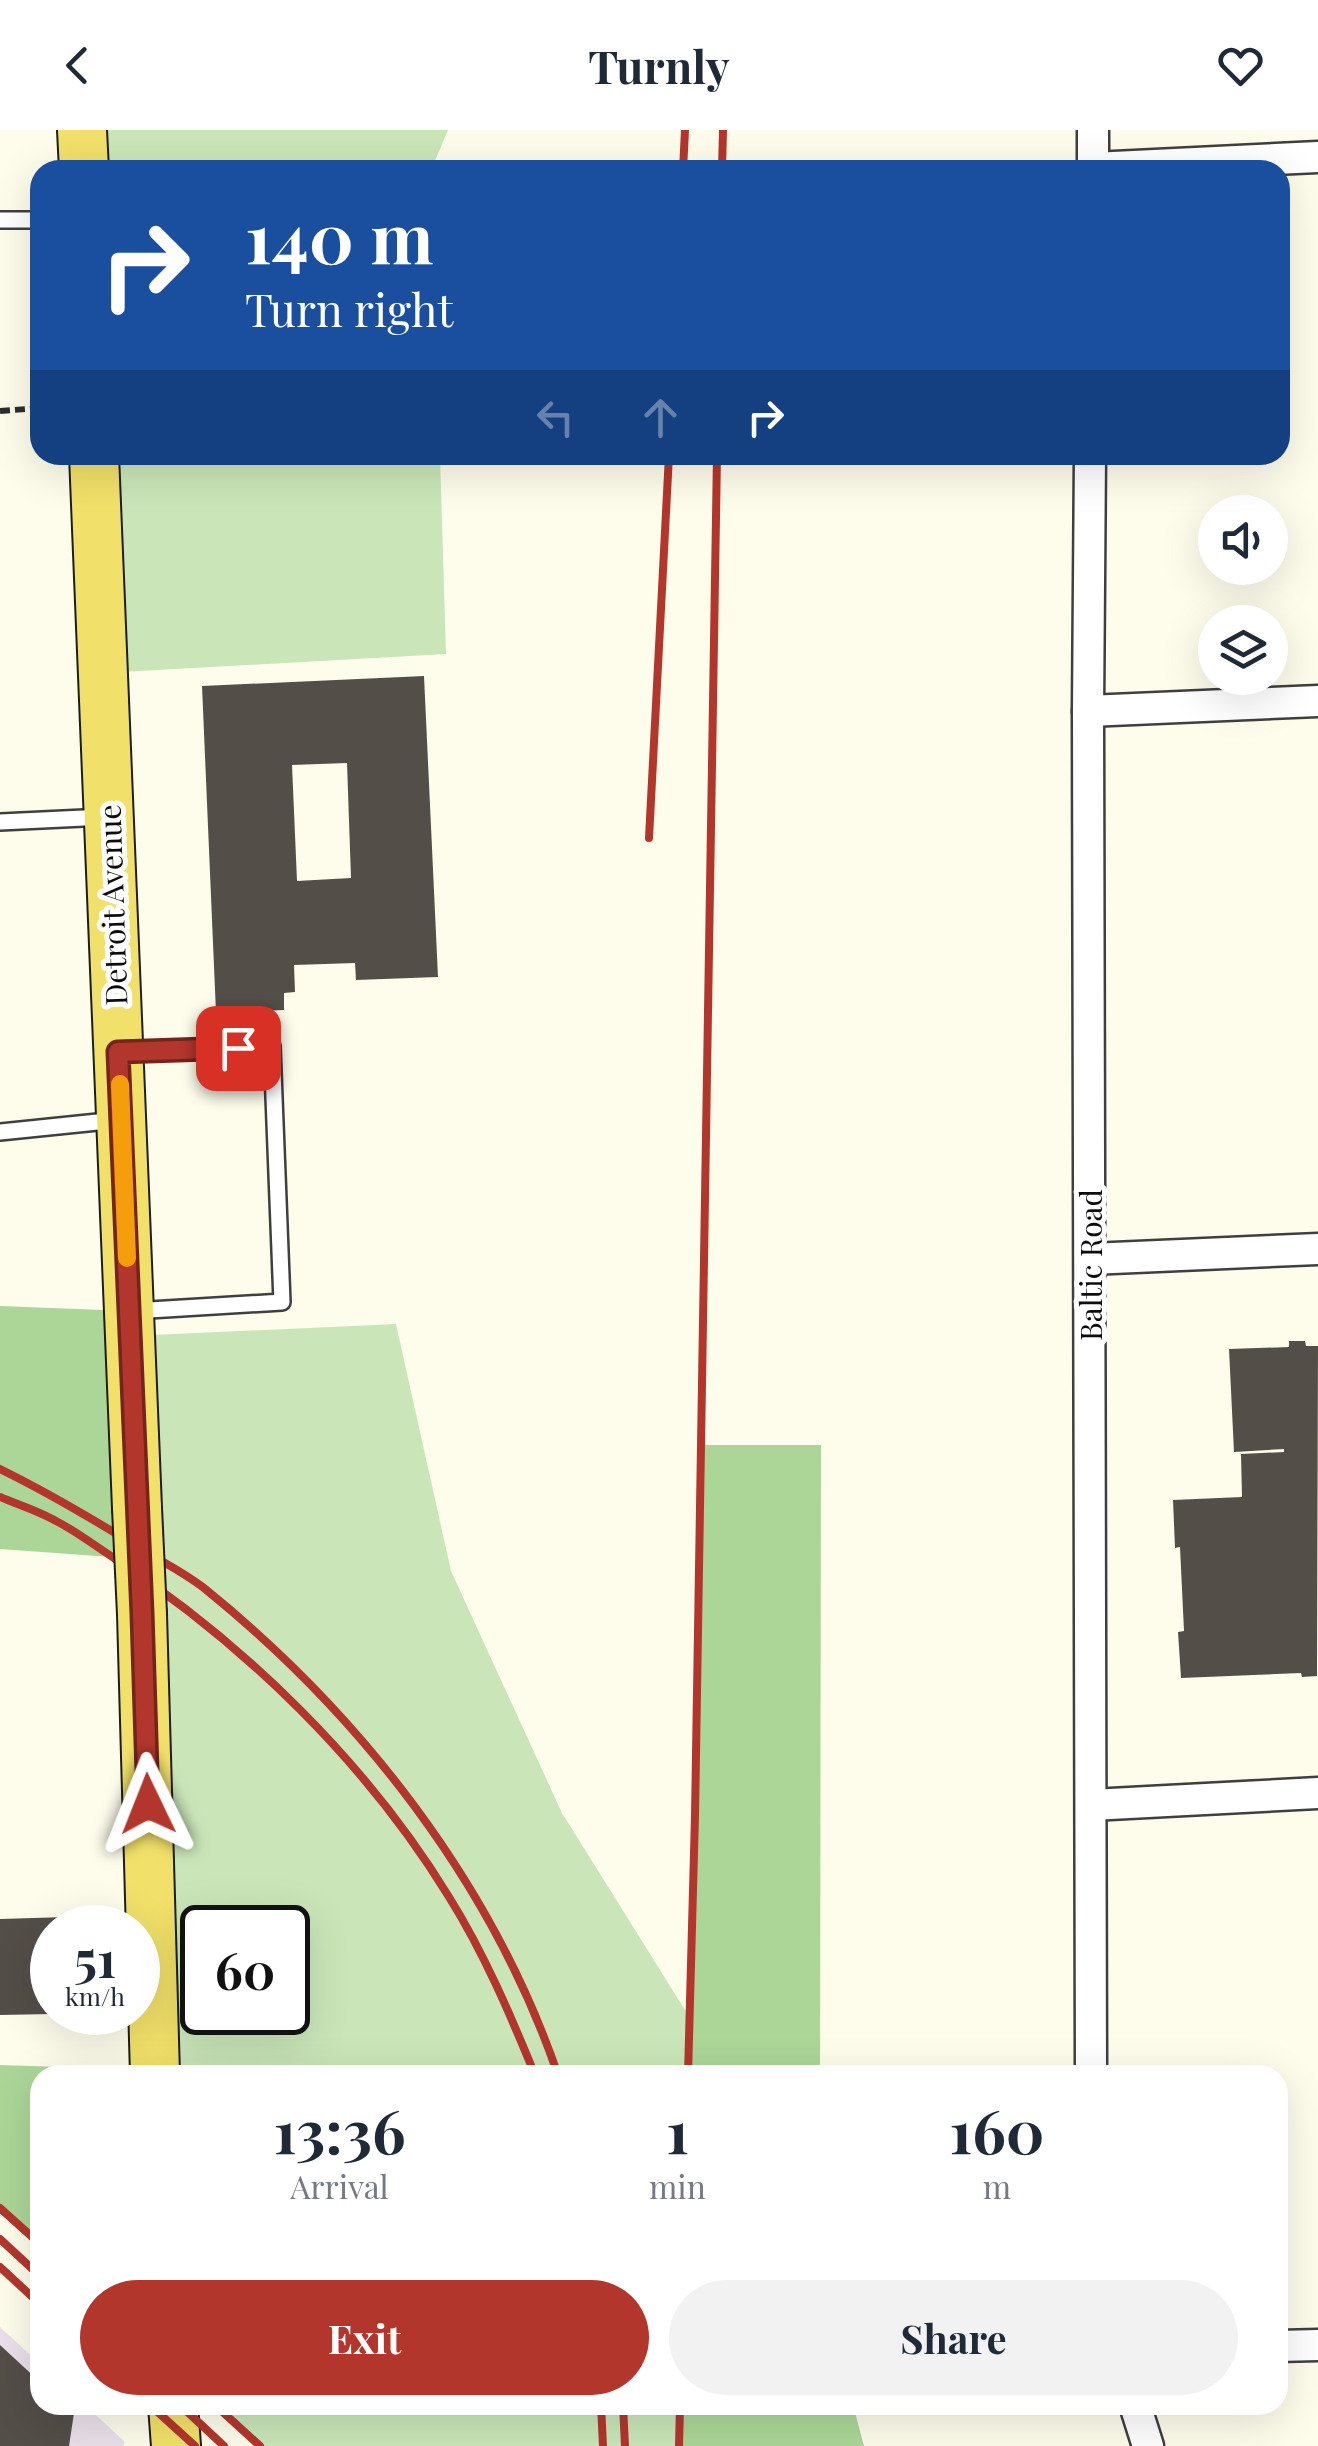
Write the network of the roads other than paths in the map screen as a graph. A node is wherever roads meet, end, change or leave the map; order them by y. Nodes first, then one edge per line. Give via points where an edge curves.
1 (82, 130) edge
2 (1093, 130) edge
3 (1318, 157) edge
4 (84, 160) edge
5 (1093, 160) edge
6 (1262, 160) edge
7 (0, 220) edge
8 (30, 220) edge
9 (94, 465) edge
10 (1090, 465) edge
11 (1318, 701) edge
12 (1088, 711) junction
13 (109, 816) junction
14 (0, 822) edge
15 (118, 1052) junction
16 (121, 1120) junction
17 (0, 1132) edge
18 (1318, 1248) edge
19 (1090, 1259) junction
20 (129, 1311) junction
21 (1318, 1794) edge
22 (1091, 1805) junction
23 (155, 2065) edge
24 (1091, 2065) edge
25 (1318, 2344) edge
26 (1288, 2346) edge
27 (174, 2415) edge
28 (1138, 2415) edge
29 (176, 2446) edge
30 (1148, 2446) edge

1 - 4 main road
2 - 5 street
3 - 6 street
7 - 8 lane
9 - 13 main road, Detroit Avenue
10 - 12 street, Baltic Road
11 - 12 street
12 - 19 street, Baltic Road
13 - 14 lane
13 - 15 main road, Detroit Avenue
15 - 16 main road, Detroit Avenue
15 - 20 lane via 272,1046 282,1302
16 - 17 lane
16 - 20 main road, Detroit Avenue
18 - 19 street
19 - 22 street, Baltic Road
20 - 23 main road, Detroit Avenue, bridge
21 - 22 street
22 - 24 street, Baltic Road
25 - 26 street
27 - 29 main road
28 - 30 street

